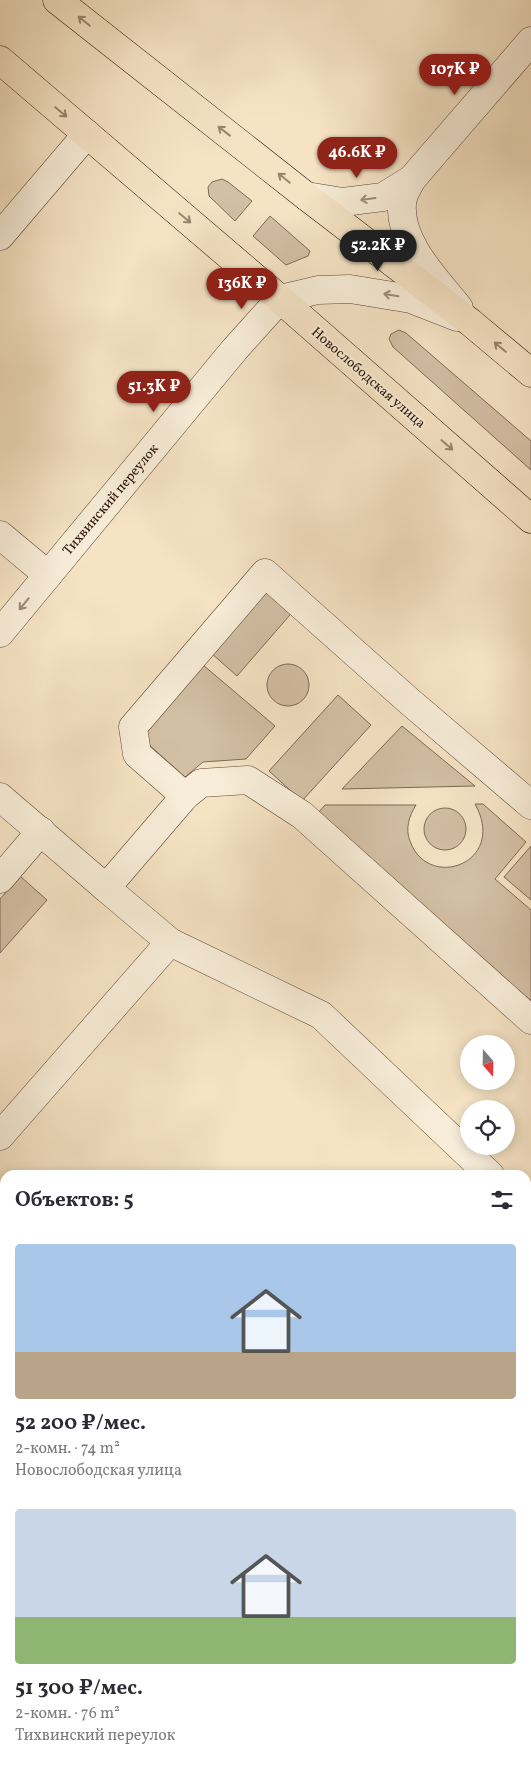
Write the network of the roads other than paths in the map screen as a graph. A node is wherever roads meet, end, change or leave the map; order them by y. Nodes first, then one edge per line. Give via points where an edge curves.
1 (58, 0) edge
2 (530, 45) edge
3 (0, 60) edge
4 (87, 134) junction
5 (412, 179) junction
6 (306, 196) junction
7 (0, 236) edge
8 (280, 299) junction
9 (470, 322) junction
10 (531, 373) edge
11 (531, 520) edge
12 (0, 535) edge
13 (48, 574) junction
14 (0, 632) edge
15 (185, 796) junction
16 (0, 797) edge
17 (531, 804) edge
18 (41, 832) junction
19 (0, 879) edge
20 (106, 888) junction
21 (170, 942) junction
22 (531, 1020) edge
23 (0, 1136) edge
24 (485, 1170) edge

6 -> 1 main road
2 - 5 street
3 -> 4 main road, Новослободская улица
4 - 7 street
4 -> 8 main road, Новослободская улица
5 -> 6 street via 383,197 343,202
5 - 9 street via 402,203 403,220 412,248
6 - 9 main road
9 -> 8 street via 411,299 350,289 318,290
8 -> 11 main road, Новослободская улица
8 - 13 street, Тихвинский переулок
10 -> 9 main road
12 - 13 street
13 -> 14 street, Тихвинский переулок
15 - 17 street via 137,754 133,727 265,573
15 - 20 street
15 - 22 street via 201,783 248,780 302,815
16 - 18 street
18 - 19 street
18 - 20 street
20 - 21 street
21 - 23 street
21 - 24 street via 321,1015

